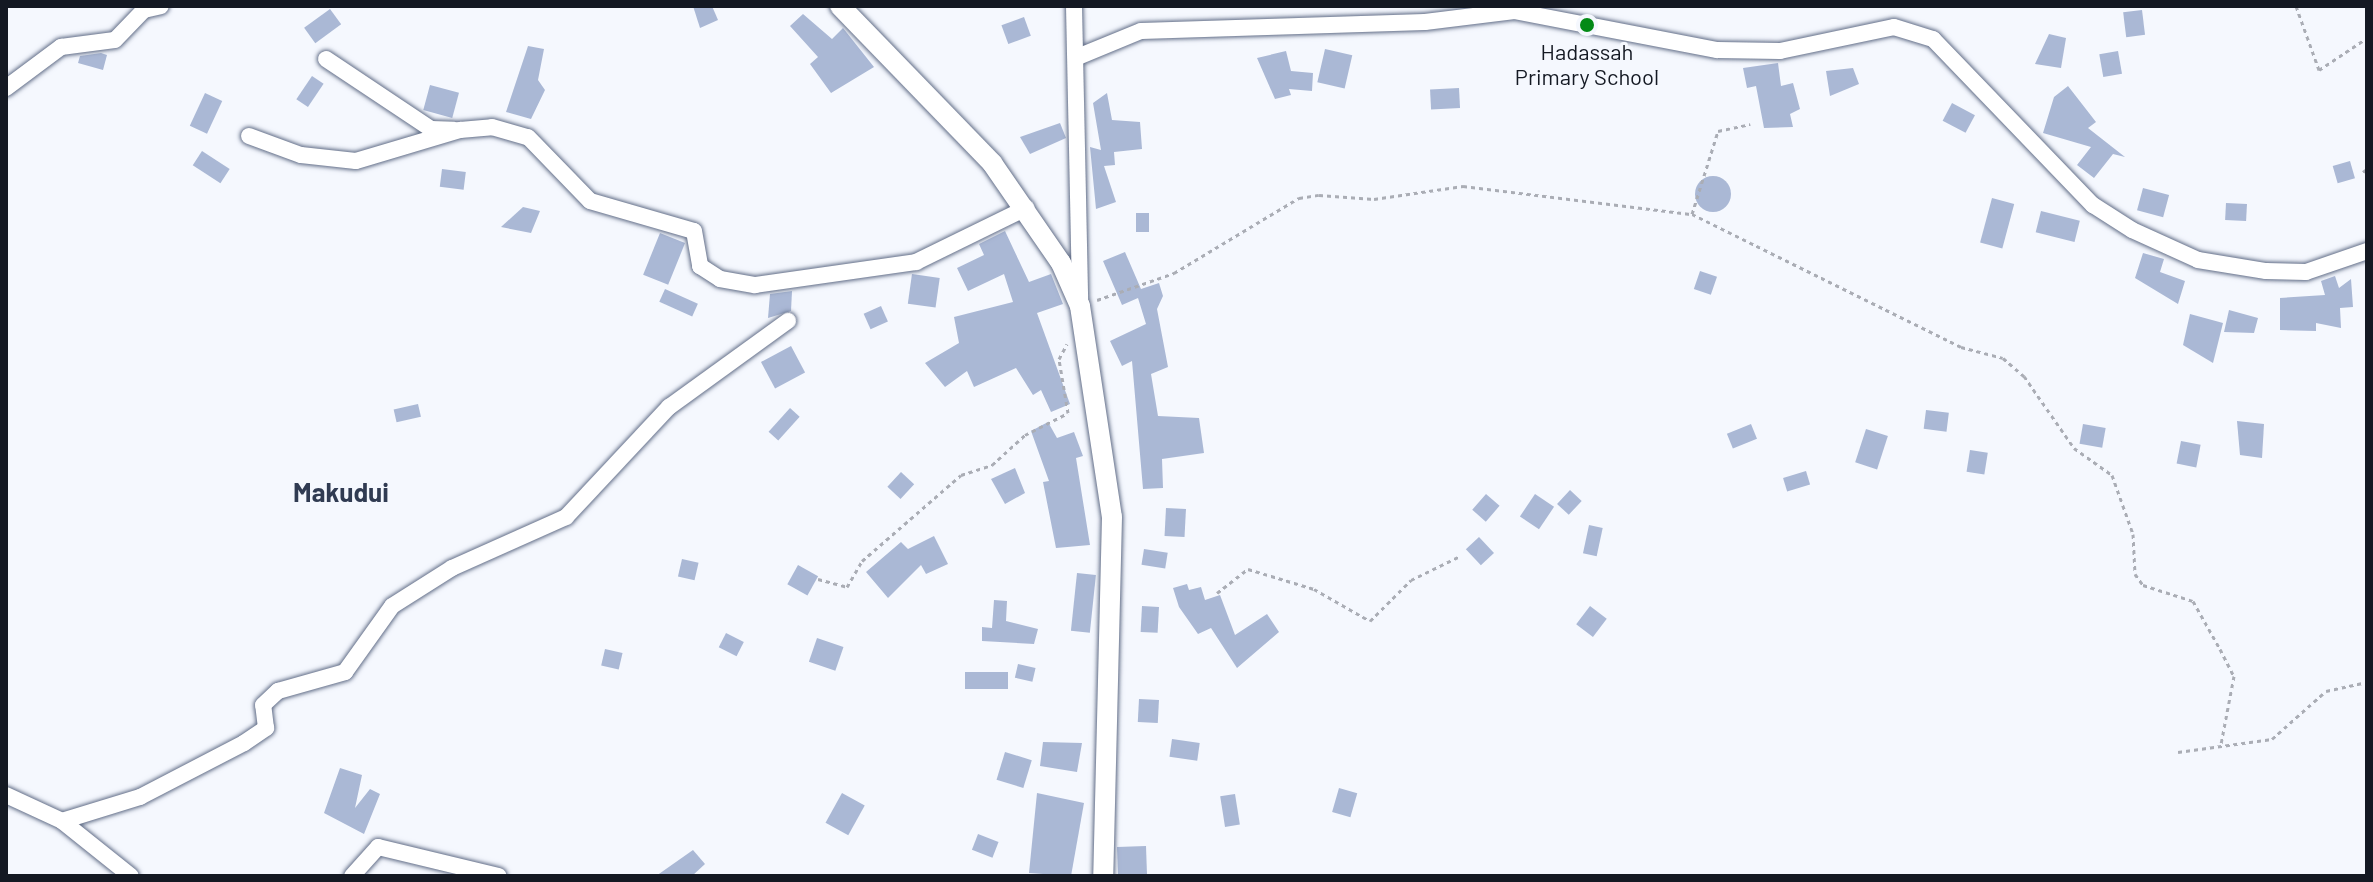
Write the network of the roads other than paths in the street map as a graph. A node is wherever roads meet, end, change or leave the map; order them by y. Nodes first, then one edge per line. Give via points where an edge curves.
1 (161, 6) edge
2 (840, 6) edge
3 (1074, 6) edge
4 (1080, 56) junction
5 (326, 59) dead end
6 (6, 88) edge
7 (460, 130) junction
8 (249, 136) dead end
9 (1026, 208) junction
10 (2367, 251) edge
11 (1080, 306) junction
12 (788, 321) dead end
13 (6, 795) edge
14 (62, 821) junction
15 (131, 876) edge
16 (352, 876) edge
17 (499, 876) edge
18 (1103, 876) edge

1 - 6 street via 144,10 115,40 61,47
2 - 9 street
3 - 4 street
4 - 10 street via 1141,31 1425,22 1514,11 1731,50 1780,51 1894,27 1933,39 2093,205 2132,230 2198,260 2266,271 2306,272
4 - 11 street
5 - 7 street via 431,129
7 - 8 street via 356,161 301,155
7 - 9 street via 492,127 528,137 590,201 694,231 700,266 720,279 755,285 916,262
9 - 11 street
11 - 18 street via 1112,517
12 - 14 street via 669,407 566,517 452,568 392,606 345,672 278,691 263,705 266,728 140,797
13 - 14 street
14 - 15 street
16 - 17 street via 378,847

